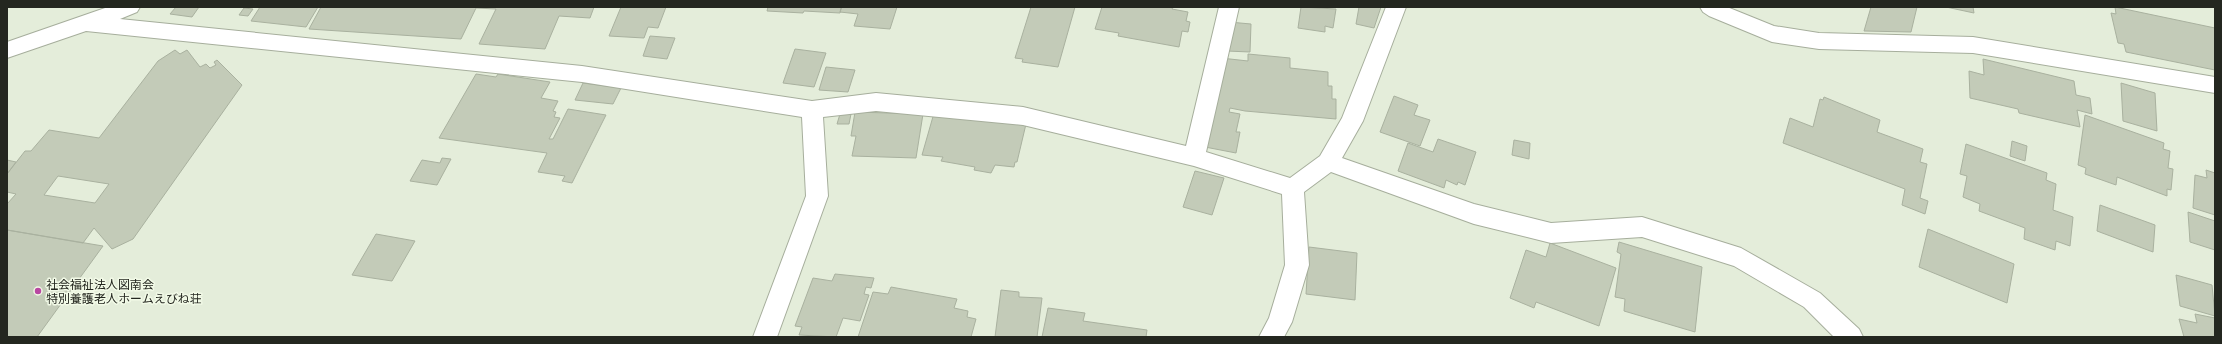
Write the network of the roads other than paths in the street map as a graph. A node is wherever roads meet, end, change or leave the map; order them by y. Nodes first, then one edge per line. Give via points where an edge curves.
1 (130, 7) edge
2 (1229, 7) edge
3 (1396, 7) edge
4 (1710, 7) edge
5 (86, 23) junction
6 (17, 44) edge
7 (7, 50) edge
8 (2215, 85) edge
9 (812, 110) junction
10 (1194, 157) junction
11 (1328, 162) junction
12 (1293, 188) junction
13 (765, 337) edge
14 (1271, 337) edge
15 (1851, 337) edge

1 - 5 street
2 - 10 street
3 - 11 street via 1352,121
4 - 8 street via 1716,12 1772,34 1819,41 1973,45
5 - 6 street
5 - 9 street via 582,74
6 - 7 street
9 - 10 street via 876,102 1023,116
9 - 13 street via 817,196
10 - 12 street
11 - 12 street
11 - 15 street via 1474,214 1551,233 1642,227 1740,258 1812,300
12 - 14 street via 1297,266 1280,322

